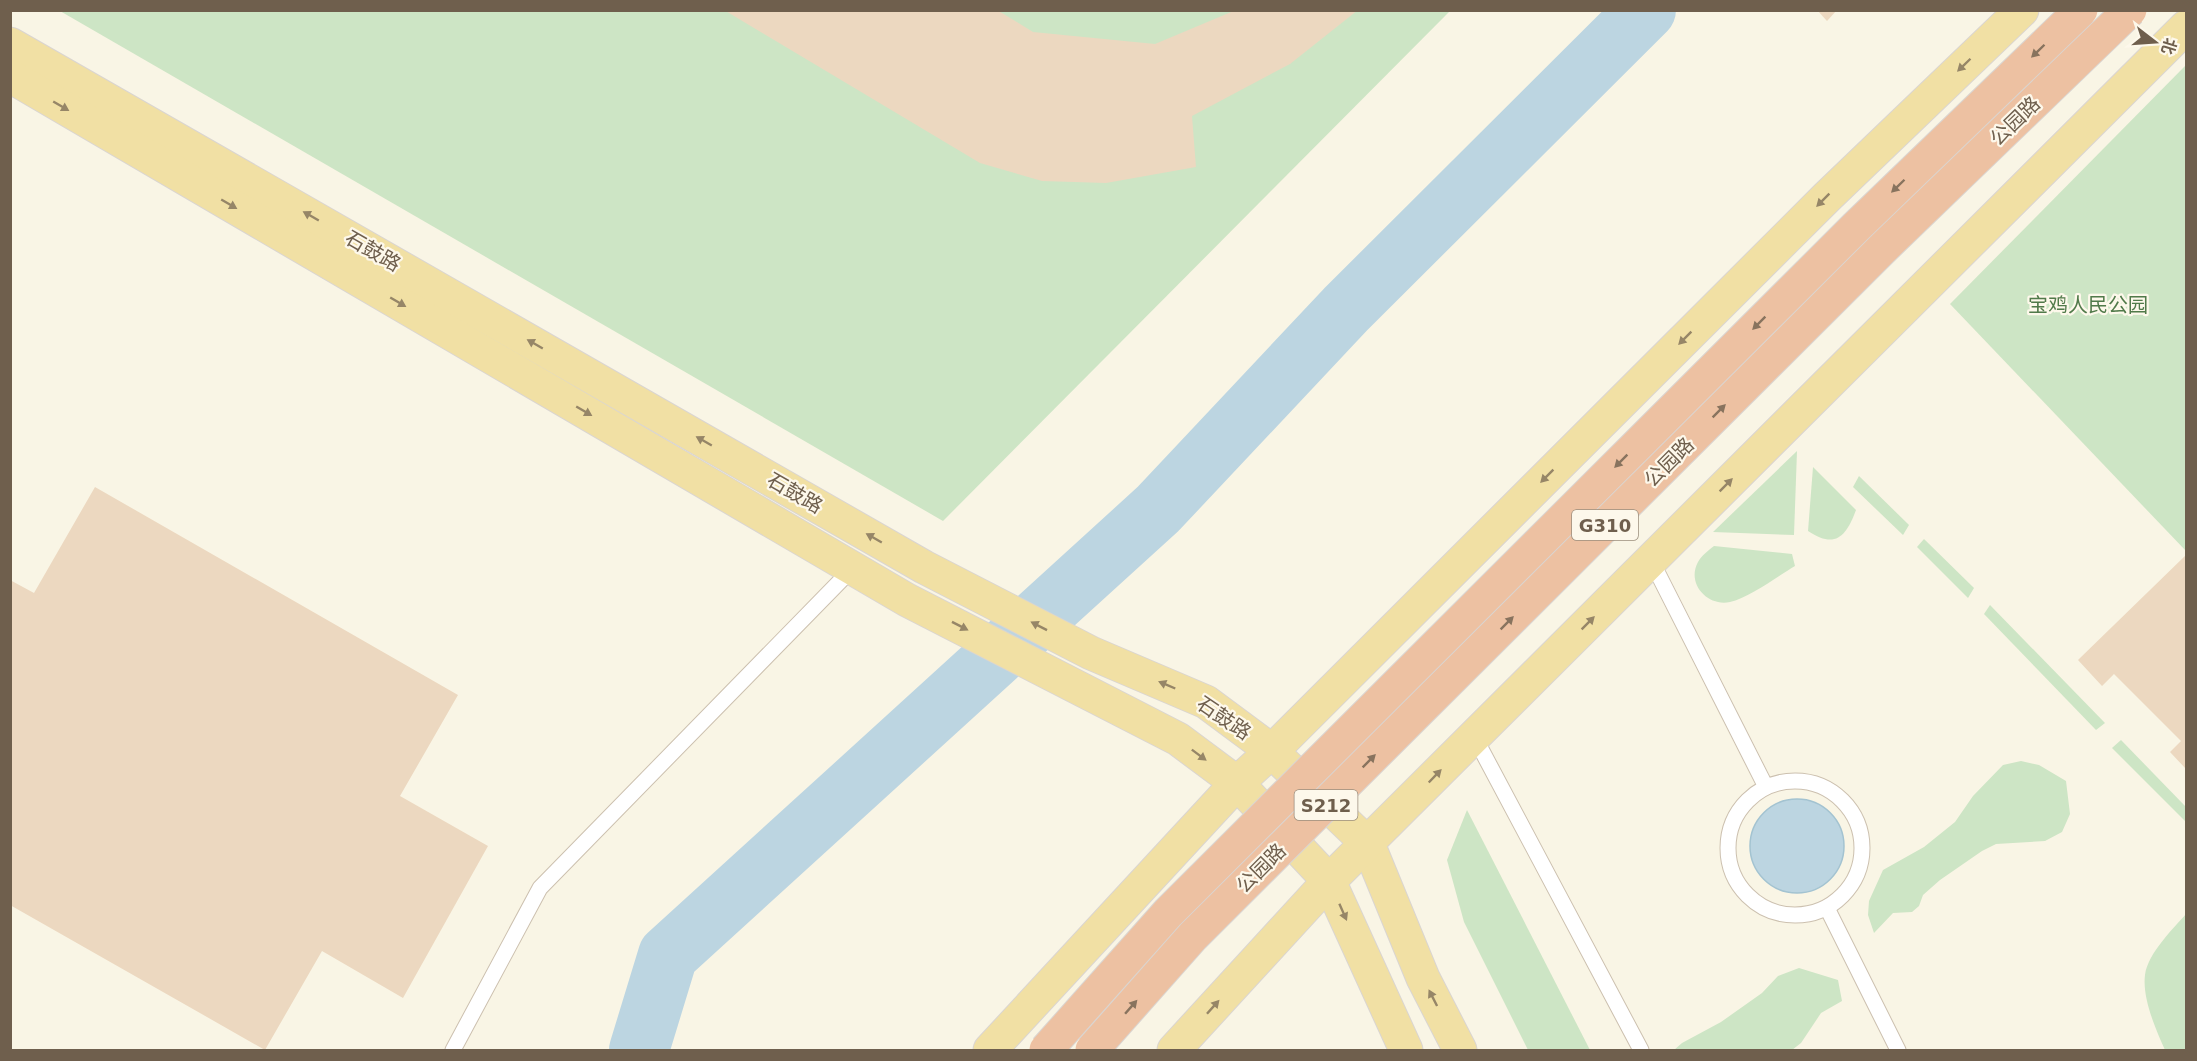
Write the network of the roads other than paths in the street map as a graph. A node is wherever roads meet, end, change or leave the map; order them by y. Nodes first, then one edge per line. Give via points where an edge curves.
1 (2022, 10) edge
2 (2081, 10) edge
3 (2130, 10) edge
4 (2187, 27) edge
5 (10, 44) edge
6 (10, 76) edge
7 (1651, 560) junction
8 (853, 568) junction
9 (1474, 736) junction
10 (1271, 752) junction
11 (1237, 783) junction
12 (1766, 787) junction
13 (1368, 844) junction
14 (1329, 881) junction
15 (1827, 908) junction
16 (453, 1050) edge
17 (990, 1050) edge
18 (1046, 1050) edge
19 (1092, 1050) edge
20 (1174, 1050) edge
21 (1406, 1050) edge
22 (1460, 1050) edge
23 (1641, 1050) edge
24 (1898, 1050) edge

1 -> 10 main road via 1827,197
2 -> 18 highway, 公园路 / G310, bridge via 1848,235 1177,904
19 -> 3 highway, 公园路 / G310, bridge via 1193,936 1880,251
7 -> 4 main road
10 -> 5 main road, 石鼓路 / S212 via 1206,702 1091,653 924,567
6 -> 8 main road, 石鼓路
9 -> 7 main road
7 - 12 lane
8 -> 11 main road, 石鼓路 / S212 via 1179,739
8 - 16 lane via 540,888
13 -> 9 main road
9 - 23 lane
10 - 11 main road
10 - 13 main road, 石鼓路 / S212
11 - 14 main road, 石鼓路 / S212
11 - 17 main road
12 - 15 lane via 1798,780 1820,784 1839,796 1853,813 1861,833 1862,856 1844,895
12 - 15 lane via 1740,808 1731,828 1728,850 1732,872 1743,892 1760,906 1781,914 1803,915
13 - 14 main road
22 -> 13 main road, 石鼓路 / S212 via 1423,978
20 -> 14 main road
14 -> 21 main road, 石鼓路 / S212
15 - 24 lane

